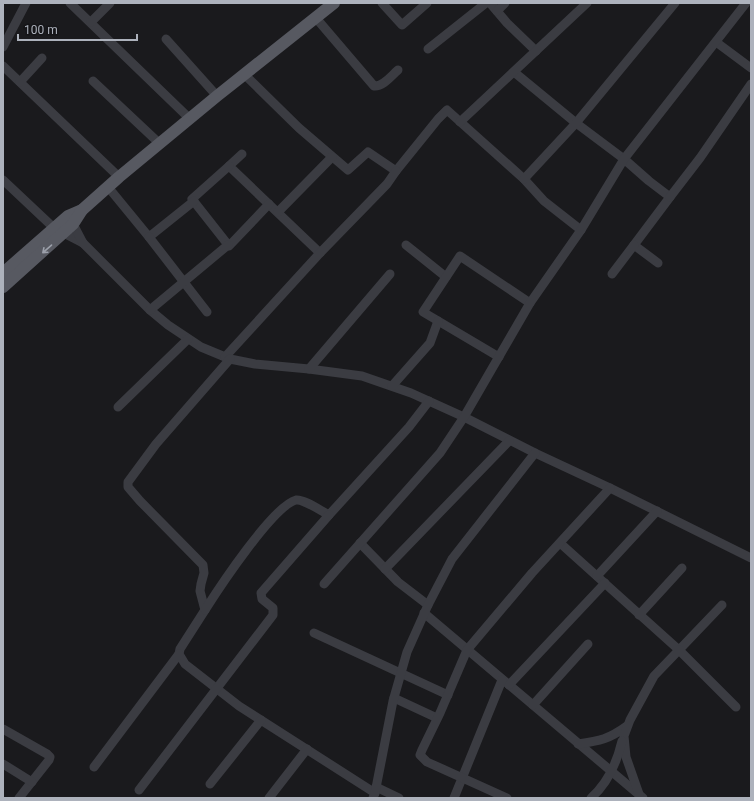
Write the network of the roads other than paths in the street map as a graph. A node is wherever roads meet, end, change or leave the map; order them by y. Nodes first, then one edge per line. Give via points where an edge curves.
1 (26, 3) edge
2 (70, 3) edge
3 (110, 3) edge
4 (382, 3) edge
5 (427, 3) edge
6 (486, 3) edge
7 (490, 3) edge
8 (505, 3) edge
9 (587, 3) edge
10 (675, 3) edge
11 (746, 3) edge
12 (327, 5) edge
13 (497, 11) junction
14 (316, 18) junction
15 (91, 22) junction
16 (166, 39) dead end
17 (716, 42) junction
18 (3, 46) edge
19 (428, 49) dead end
20 (536, 51) junction
21 (42, 58) dead end
22 (3, 66) edge
23 (751, 68) edge
24 (398, 70) dead end
25 (514, 72) junction
26 (245, 75) junction
27 (93, 81) dead end
28 (20, 82) junction
29 (751, 84) edge
30 (217, 96) junction
31 (189, 118) junction
32 (460, 122) junction
33 (576, 123) junction
34 (159, 143) junction
35 (242, 154) dead end
36 (332, 157) junction
37 (624, 159) junction
38 (229, 166) junction
39 (396, 171) junction
40 (118, 177) junction
41 (524, 179) junction
42 (3, 180) edge
43 (108, 187) junction
44 (670, 197) junction
45 (194, 202) junction
46 (269, 204) junction
47 (278, 212) junction
48 (71, 220) junction
49 (582, 230) junction
50 (58, 231) junction
51 (149, 237) junction
52 (82, 243) junction
53 (228, 245) junction
54 (406, 245) dead end
55 (634, 245) junction
56 (320, 253) junction
57 (658, 262) dead end
58 (3, 273) edge
59 (390, 274) dead end
60 (612, 274) dead end
61 (446, 277) junction
62 (185, 283) junction
63 (3, 287) edge
64 (530, 303) junction
65 (150, 310) junction
66 (207, 312) dead end
67 (438, 321) junction
68 (188, 339) junction
69 (499, 357) junction
70 (227, 358) junction
71 (309, 369) junction
72 (392, 386) junction
73 (429, 401) junction
74 (118, 407) dead end
75 (464, 417) junction
76 (509, 441) junction
77 (535, 453) junction
78 (610, 488) junction
79 (657, 511) junction
80 (329, 515) junction
81 (360, 543) junction
82 (560, 543) junction
83 (751, 558) edge
84 (682, 568) dead end
85 (385, 569) junction
86 (597, 576) junction
87 (605, 583) junction
88 (324, 584) dead end
89 (722, 605) dead end
90 (426, 609) junction
91 (204, 610) junction
92 (639, 614) junction
93 (314, 633) dead end
94 (588, 644) dead end
95 (467, 650) junction
96 (679, 650) junction
97 (179, 654) junction
98 (401, 673) junction
99 (506, 683) junction
100 (216, 688) junction
101 (448, 695) junction
102 (394, 698) junction
103 (533, 705) junction
104 (736, 707) dead end
105 (437, 718) junction
106 (261, 720) junction
107 (627, 726) junction
108 (3, 729) edge
109 (624, 736) junction
110 (578, 744) junction
111 (307, 749) junction
112 (3, 765) edge
113 (94, 767) dead end
114 (612, 772) junction
115 (462, 778) junction
116 (32, 782) junction
117 (210, 784) dead end
118 (139, 790) dead end
119 (375, 793) edge
120 (641, 797) edge
121 (20, 798) edge
122 (269, 798) edge
123 (399, 798) edge
124 (454, 798) edge
125 (506, 798) edge
126 (591, 798) edge

1 - 18 street
2 - 15 street
3 - 15 street
4 - 5 street via 402,25
6 - 19 street
7 - 13 street
8 - 13 street
9 - 20 street
10 - 33 street
11 - 17 street
12 - 14 main road
13 - 20 street
14 - 24 street via 374,86 381,85
14 - 26 main road
15 - 31 street
16 - 30 street
17 - 23 street
17 - 37 street
20 - 25 street
21 - 28 street
22 - 28 street
25 - 32 street
25 - 33 street
26 - 30 main road
26 - 36 street
27 - 34 street
28 - 40 street
29 - 44 street
30 - 31 main road
31 - 34 main road
32 - 39 street via 446,111
32 - 41 street
33 - 37 street
33 - 41 street
34 - 40 main road
35 - 38 street
36 - 39 street via 348,170 368,152
36 - 47 street
37 - 44 street
37 - 49 street
38 - 45 street via 192,199
38 - 46 street
39 - 56 street via 387,184
40 - 43 main road
41 - 49 street via 544,202
42 - 50 street
43 - 48 main road
43 - 51 street
44 - 55 street
45 - 51 street
45 - 53 street
46 - 47 street
46 - 53 street
47 - 56 street
48 - 50 main road
48 - 52 street
49 - 64 street
50 - 52 street
50 - 58 main road
50 -> 63 main road
51 - 62 street
52 - 65 street
53 - 62 street
54 - 61 street
55 - 57 street
55 - 60 street
56 - 70 street
59 - 71 street
61 - 64 street via 460,256
61 - 67 street via 423,312
62 - 65 street
62 - 66 street
64 - 69 street
65 - 68 street
67 - 69 street
67 - 72 street via 430,343
68 - 70 street
68 - 74 street
69 - 75 street
70 - 71 street via 255,364
70 - 91 street via 128,482 128,487 140,501 202,565 204,573 200,591
71 - 72 street via 362,376
72 - 73 street
73 - 75 street
73 - 80 street via 409,427
75 - 76 street
75 - 81 street via 440,453
76 - 77 street
76 - 85 street
77 - 78 street
77 - 90 street via 452,560
78 - 79 street
78 - 82 street
79 - 83 street
79 - 86 street
80 - 91 street via 307,503 297,500 291,502 259,533
80 - 100 street via 261,593 262,599 273,608 273,614
81 - 85 street
81 - 88 street
82 - 86 street
82 - 95 street
84 - 92 street
85 - 90 street
86 - 87 street
87 - 92 street
87 - 99 street
89 - 96 street
90 - 95 street
90 - 98 street via 407,652
91 - 97 street
92 - 96 street
93 - 98 street
94 - 103 street
95 - 99 street
95 - 101 street
96 - 104 street
96 - 107 street via 654,676
97 - 100 street via 185,664
97 - 113 street
98 - 101 street
98 - 102 street
99 - 103 street
99 - 115 street
100 - 106 street
100 - 118 street
101 - 105 street
102 - 105 street
102 - 119 street
103 - 110 street
105 - 115 street via 420,755 427,762
106 - 111 street
106 - 117 street
107 - 109 street
107 - 110 street via 612,736
108 - 116 street via 50,757
109 - 114 street
109 - 120 street via 626,757
110 - 114 street
111 - 119 street
111 - 122 street
112 - 116 street
114 - 120 street
114 - 126 street
115 - 124 street
115 - 125 street
116 - 121 street
119 - 123 street

